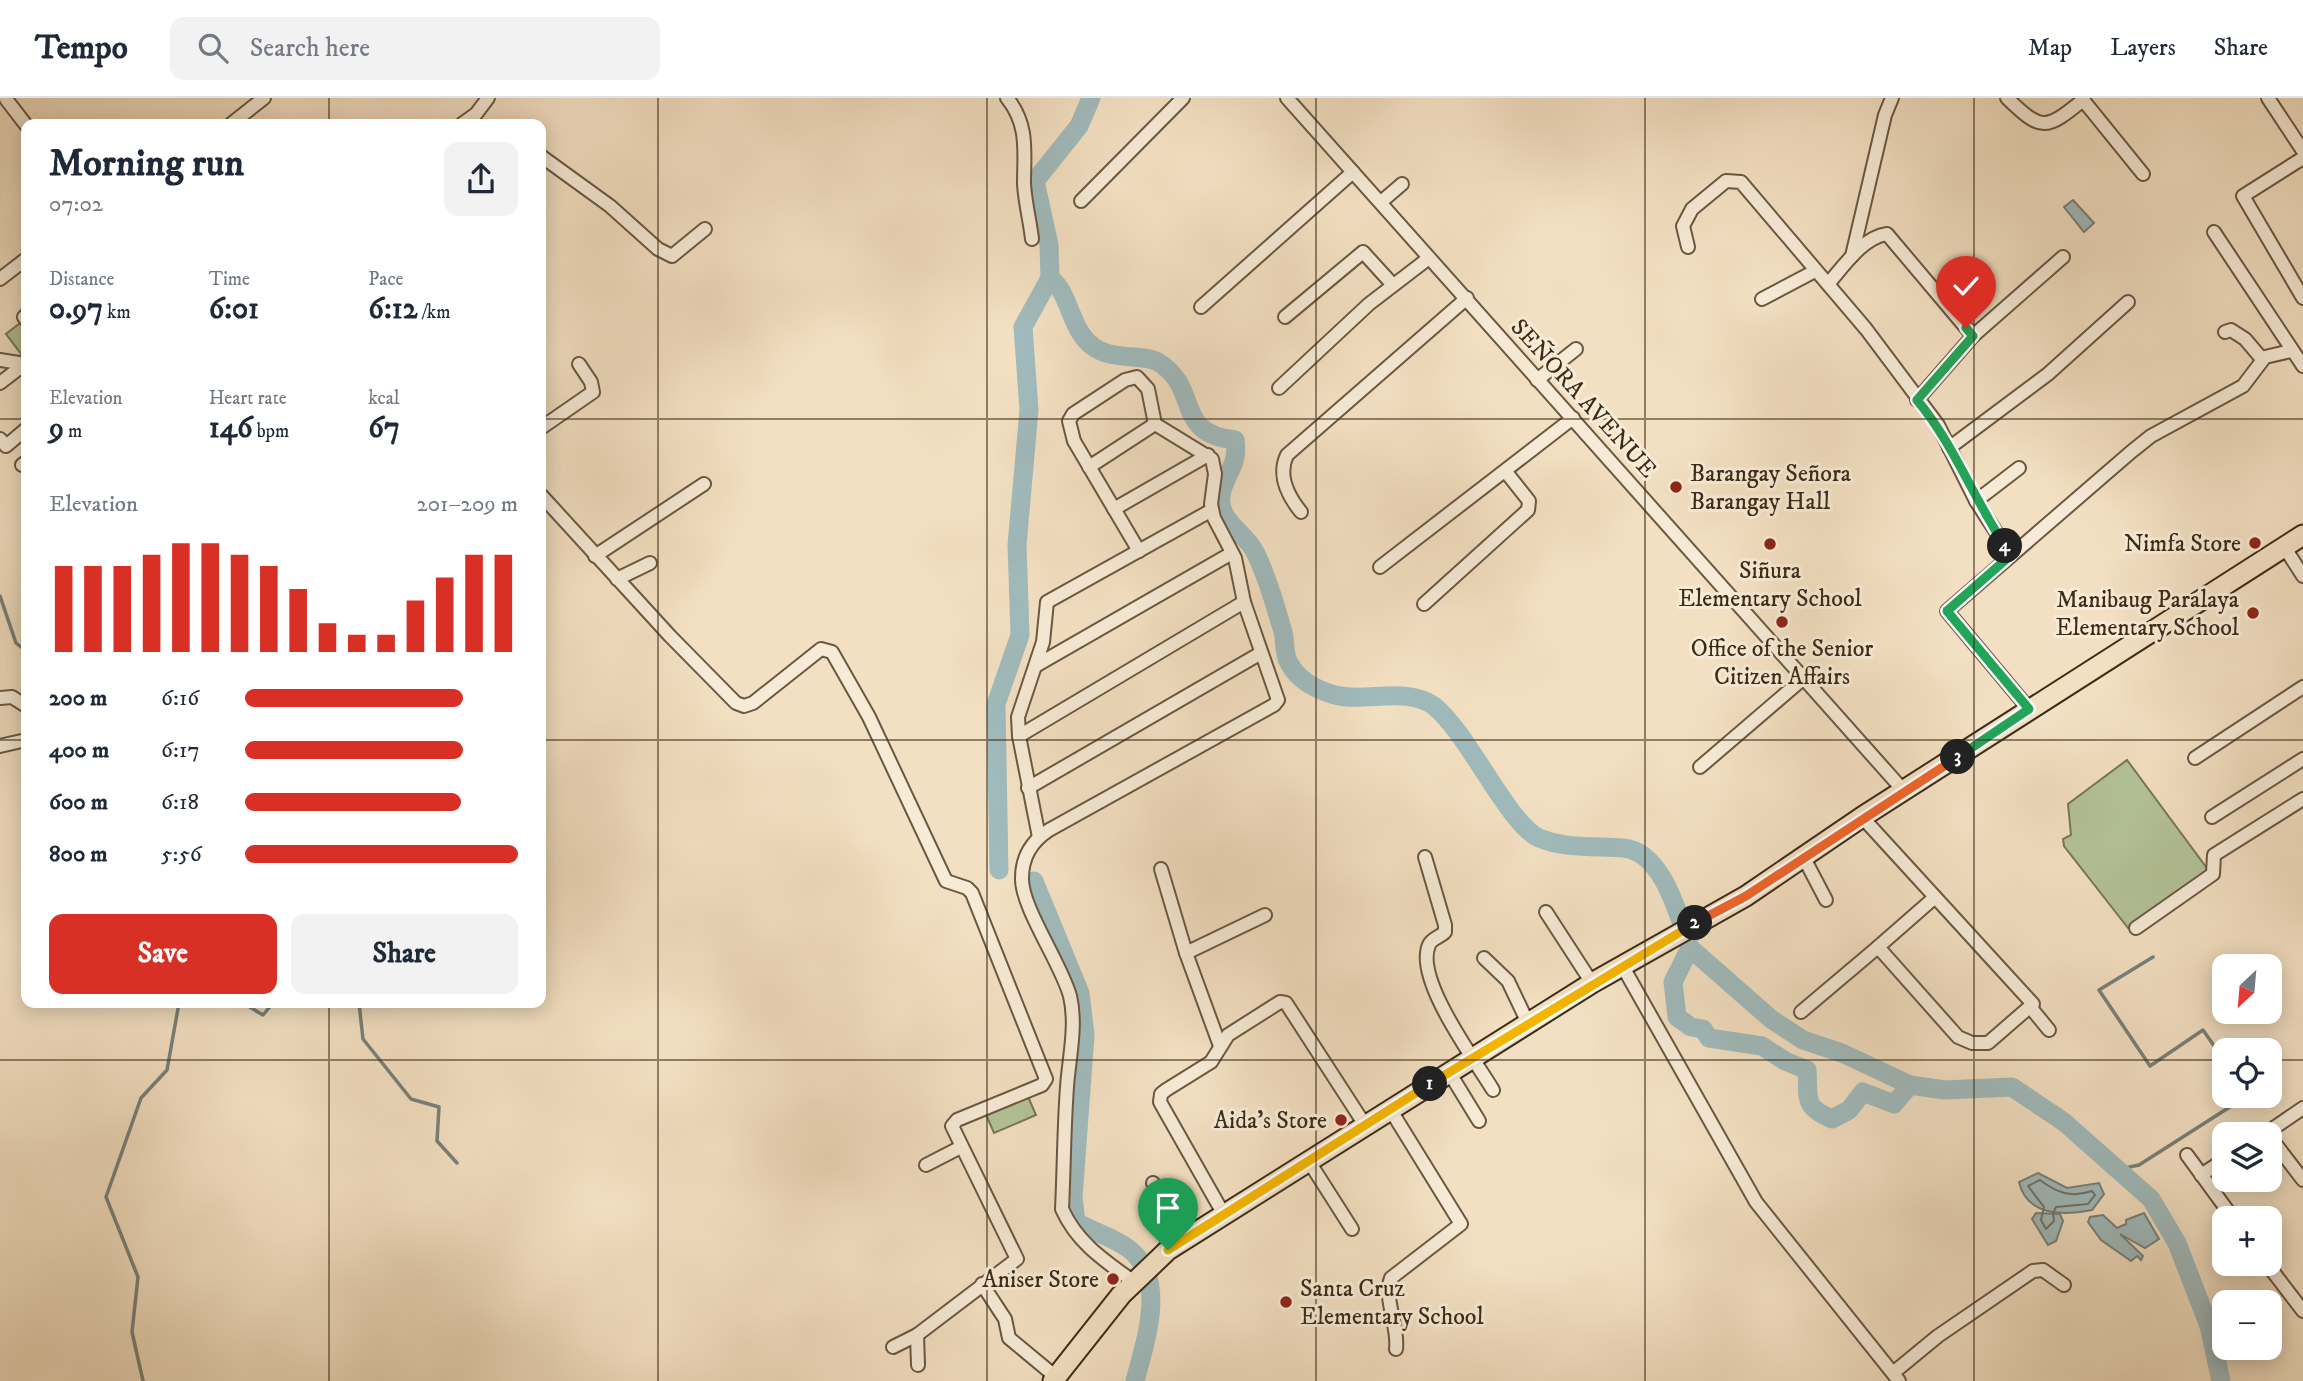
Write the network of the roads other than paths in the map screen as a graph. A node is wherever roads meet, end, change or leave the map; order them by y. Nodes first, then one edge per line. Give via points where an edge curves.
1 (6, 98) edge
2 (264, 98) edge
3 (488, 98) edge
4 (1007, 98) edge
5 (1183, 98) edge
6 (1287, 98) edge
7 (1892, 98) edge
8 (2007, 98) edge
9 (2268, 98) edge
10 (2084, 99) edge
11 (0, 103) edge
12 (22, 119) edge
13 (240, 119) edge
14 (480, 119) edge
15 (2303, 152) edge
16 (2303, 158) edge
17 (546, 160) edge
18 (1353, 172) junction
19 (2143, 174) dead end
20 (1402, 184) dead end
21 (1081, 201) dead end
22 (1381, 202) junction
23 (705, 229) dead end
24 (2214, 232) dead end
25 (1032, 240) dead end
26 (1688, 247) dead end
27 (1852, 256) junction
28 (2063, 257) dead end
29 (1429, 258) junction
30 (21, 263) edge
31 (1815, 271) junction
32 (0, 279) edge
33 (1828, 284) junction
34 (1393, 285) junction
35 (1467, 298) junction
36 (2303, 298) edge
37 (1762, 299) dead end
38 (2129, 302) dead end
39 (1201, 307) dead end
40 (1285, 317) dead end
41 (2225, 332) dead end
42 (1973, 336) junction
43 (1576, 349) dead end
44 (2291, 351) junction
45 (2262, 359) junction
46 (0, 360) edge
47 (21, 363) edge
48 (579, 364) dead end
49 (2303, 366) edge
50 (21, 368) edge
51 (1537, 380) junction
52 (0, 383) edge
53 (1279, 388) dead end
54 (1917, 400) junction
55 (1573, 418) junction
56 (1155, 424) junction
57 (546, 425) edge
58 (21, 433) edge
59 (0, 439) edge
60 (1949, 448) junction
61 (1208, 455) junction
62 (1089, 467) junction
63 (2019, 468) dead end
64 (1506, 472) junction
65 (704, 484) dead end
66 (546, 501) edge
67 (1976, 501) junction
68 (1114, 509) junction
69 (1212, 510) junction
70 (1301, 512) dead end
71 (2303, 535) edge
72 (2284, 548) junction
73 (1139, 551) junction
74 (1232, 553) junction
75 (2011, 555) junction
76 (595, 556) junction
77 (650, 563) dead end
78 (1380, 567) dead end
79 (2303, 576) edge
80 (617, 579) junction
81 (1244, 602) junction
82 (1424, 604) dead end
83 (1261, 653) junction
84 (1037, 665) junction
85 (1805, 677) junction
86 (2303, 687) edge
87 (0, 698) edge
88 (21, 703) edge
89 (2029, 709) junction
90 (1019, 736) junction
91 (21, 741) edge
92 (0, 746) edge
93 (2195, 758) dead end
94 (2303, 758) edge
95 (1700, 767) dead end
96 (1028, 788) junction
97 (1903, 790) junction
98 (2303, 799) edge
99 (1862, 817) junction
100 (2212, 817) dead end
101 (1039, 837) junction
102 (1426, 857) dead end
103 (1804, 858) junction
104 (1161, 869) dead end
105 (1934, 898) junction
106 (1826, 900) dead end
107 (1546, 912) dead end
108 (1265, 915) dead end
109 (2136, 928) dead end
110 (1878, 947) junction
111 (1186, 953) junction
112 (1484, 958) dead end
113 (1623, 967) junction
114 (1592, 984) junction
115 (2032, 1006) junction
116 (1801, 1012) dead end
117 (1528, 1023) junction
118 (2049, 1030) dead end
119 (1220, 1046) junction
120 (1473, 1057) junction
121 (1449, 1072) junction
122 (1493, 1090) dead end
123 (2303, 1108) edge
124 (1390, 1109) junction
125 (1479, 1121) dead end
126 (2282, 1124) edge
127 (1365, 1125) junction
128 (961, 1147) junction
129 (2282, 1154) edge
130 (2187, 1155) dead end
131 (1308, 1160) junction
132 (926, 1165) dead end
133 (2212, 1167) edge
134 (2201, 1174) junction
135 (2303, 1180) edge
136 (1153, 1183) dead end
137 (2224, 1206) edge
138 (1223, 1213) junction
139 (1352, 1229) dead end
140 (1185, 1238) junction
141 (2276, 1276) edge
142 (1137, 1280) junction
143 (982, 1284) junction
144 (2064, 1285) dead end
145 (2303, 1311) edge
146 (917, 1335) junction
147 (893, 1347) dead end
148 (1396, 1349) dead end
149 (918, 1366) dead end
150 (1896, 1377) edge
151 (1055, 1379) edge

1 - 11 street
1 - 12 street
2 - 13 street
3 - 14 street
4 - 25 street via 1015,107 1027,145 1024,185
5 - 21 street
6 - 18 street, SEÑORA AVENUE
7 - 27 street
8 - 10 street via 2030,121 2042,125 2054,124
9 - 15 street
10 - 19 street
16 - 36 street via 2243,196
17 - 23 street via 673,257
18 - 22 street, SEÑORA AVENUE
18 - 39 street
20 - 22 street
22 - 29 street, SEÑORA AVENUE
24 - 44 street
26 - 31 street via 1683,226 1692,209 1726,181 1741,182
27 - 33 street
27 - 42 street via 1887,234
28 - 42 street
29 - 34 street
29 - 35 street, SEÑORA AVENUE
30 - 32 street
31 - 33 street
31 - 37 street
33 - 54 street
34 - 40 street via 1363,252
34 - 53 street via 1320,346
35 - 51 street, SEÑORA AVENUE
35 - 70 street via 1287,455 1282,464 1286,489
38 - 60 street via 2048,374
41 - 45 street via 2239,334
42 - 54 street
43 - 51 street
44 - 45 street
44 - 49 street
45 - 75 street via 2243,386 2151,436
46 - 47 street
48 - 57 street via 592,382 593,393
50 - 52 street
51 - 55 street, SEÑORA AVENUE
54 - 60 street via 1938,425
55 - 64 street
55 - 85 street, SEÑORA AVENUE
56 - 61 street
56 - 62 street
56 - 62 street via 1143,380 1137,377 1114,387 1069,421
58 - 59 street via 6,446
60 - 67 street
61 - 68 street
61 - 69 street via 1215,474
62 - 68 street
63 - 67 street
64 - 78 street
64 - 82 street via 1529,501 1528,510
65 - 76 street
66 - 76 street
67 - 75 street
68 - 73 street
69 - 73 street
69 - 74 street
71 - 72 main road
72 - 79 street
72 - 89 main road
73 - 84 street via 1047,602
74 - 81 street
74 - 84 street
75 - 89 street via 1947,611
76 - 80 street
77 - 80 street
80 - 128 street via 736,703 753,703 821,649 832,652 848,675 946,881 972,894 1044,1070 1042,1085 957,1120 952,1126
81 - 83 street
81 - 90 street
83 - 96 street
83 - 101 street via 1276,687 1274,705
84 - 90 street via 1018,717
85 - 95 street
85 - 97 street, SEÑORA AVENUE
86 - 93 street
87 - 88 street via 12,697
89 - 97 main road
90 - 96 street
91 - 92 street
94 - 100 street
96 - 101 street
97 - 99 main road
98 - 109 street via 2214,855 2213,874
99 - 103 main road
99 - 105 street
101 - 142 street via 1032,841 1021,880 1070,996 1074,1019 1062,1209 1092,1252
102 - 120 street via 1445,925 1445,932 1427,948 1430,976 1439,1001
103 - 106 street
103 - 113 main road
104 - 111 street
105 - 110 street
105 - 115 street
107 - 114 street
108 - 111 street
110 - 115 street via 1967,1042 1989,1043
110 - 116 street
111 - 119 street
112 - 117 street via 1504,976
113 - 114 main road
113 - 150 street via 1756,1202
114 - 117 main road
115 - 118 street
117 - 120 main road
119 - 127 street via 1234,1030 1280,1002 1286,1003
119 - 138 street via 1211,1062 1166,1090 1160,1102
120 - 121 main road
120 - 122 street
121 - 124 main road
121 - 125 street
123 - 126 street
124 - 127 main road
124 - 148 street via 1461,1224 1391,1278
127 - 131 main road
128 - 132 street
128 - 143 street via 1018,1255
129 - 135 street
130 - 134 street
131 - 138 main road
131 - 139 street
133 - 134 street
134 - 137 street
136 - 140 street
138 - 140 main road
140 - 142 main road
141 - 145 street
142 - 151 main road
143 - 146 street
143 - 151 street via 1005,1319 1009,1338
144 - 150 street via 2043,1270 2033,1271 1938,1336
146 - 147 street
146 - 149 street

